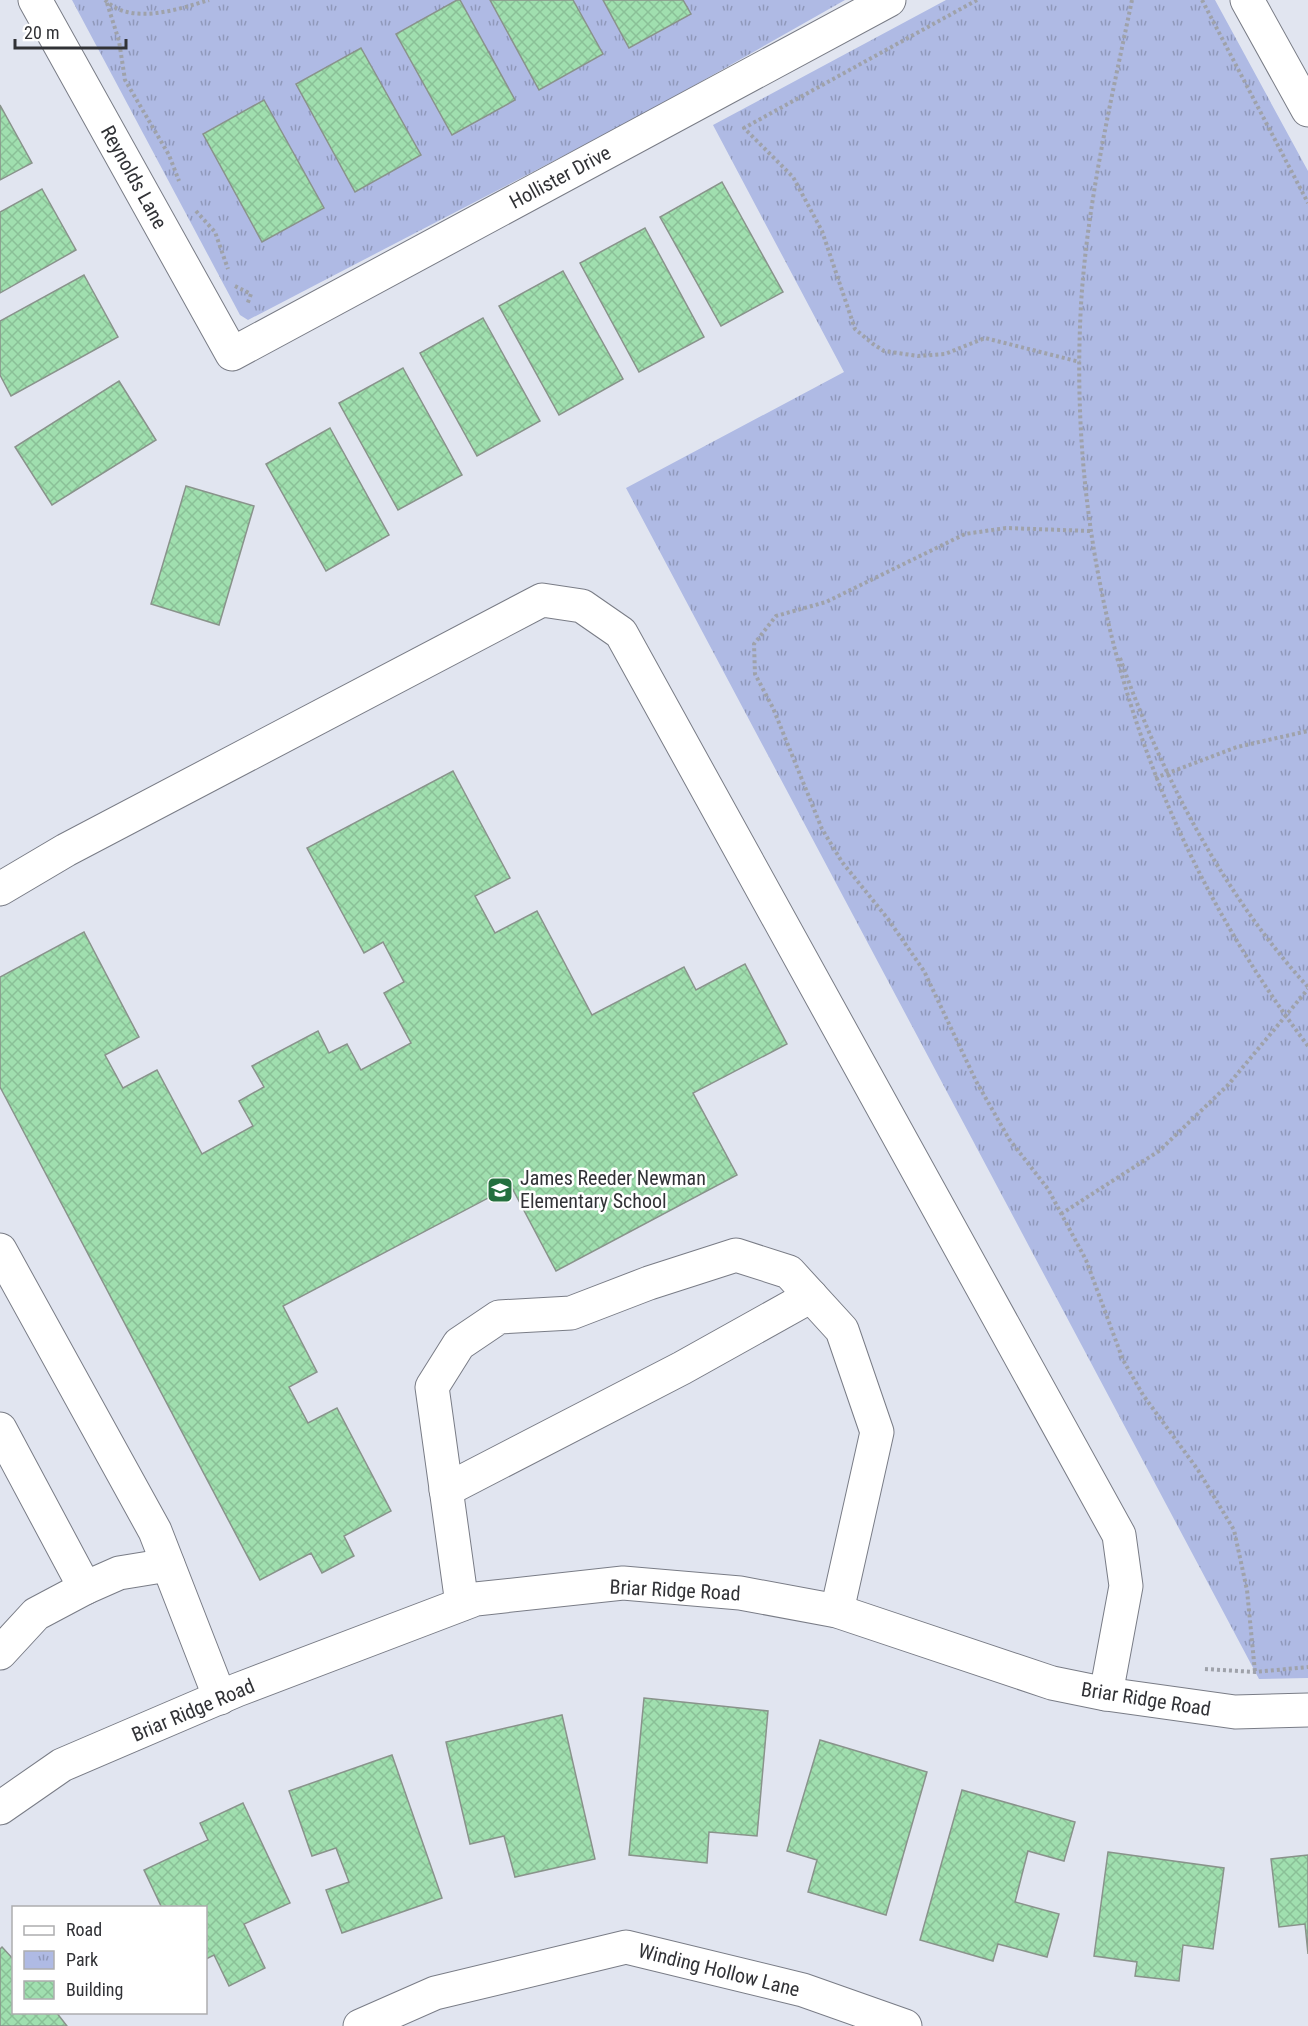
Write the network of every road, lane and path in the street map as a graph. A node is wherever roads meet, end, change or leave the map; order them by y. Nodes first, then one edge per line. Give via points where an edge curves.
1 (35, 0) edge
2 (208, 0) edge
3 (889, 0) edge
4 (977, 0) edge
5 (1132, 0) edge
6 (1202, 0) edge
7 (1247, 0) edge
8 (106, 1) edge
9 (1308, 110) edge
10 (180, 184) dead end
11 (1308, 203) edge
12 (194, 208) dead end
13 (232, 354) junction
14 (1080, 362) junction
15 (1089, 531) junction
16 (1111, 632) junction
17 (1308, 731) edge
18 (1168, 774) junction
19 (1155, 778) junction
20 (0, 889) edge
21 (1308, 988) edge
22 (1286, 1017) junction
23 (1308, 1046) edge
24 (1061, 1214) junction
25 (0, 1250) edge
26 (811, 1296) junction
27 (0, 1429) edge
28 (446, 1490) junction
29 (168, 1565) junction
30 (85, 1588) junction
31 (462, 1604) junction
32 (837, 1611) junction
33 (0, 1653) edge
34 (1308, 1667) edge
35 (1200, 1669) dead end
36 (1255, 1672) junction
37 (1106, 1694) junction
38 (220, 1698) junction
39 (1308, 1710) edge
40 (0, 1808) edge
41 (845, 2016) edge
42 (360, 2026) edge
43 (905, 2026) edge

1 - 13 street, Reynolds Lane
2 - 8 path via 171,12 133,13
3 - 13 street, Hollister Drive
4 - 14 path via 744,128 793,177 822,231 855,329 873,344 884,351 936,355 986,338
5 - 14 path via 1092,210 1081,304
6 - 11 path
7 - 9 street
8 - 10 path via 119,41 125,80 169,155
12 - 13 path via 215,232 234,286 250,294
14 - 15 path
15 - 16 path
15 - 24 path via 1006,528 965,534 826,602 777,616 754,644 755,674 773,708 822,829 842,862 924,971 976,1081 1009,1139 1048,1189
16 - 18 path via 1135,701
16 - 19 path
17 - 18 path via 1237,747
18 - 19 path
18 - 21 path via 1229,882
19 - 22 path via 1210,896
20 - 37 street via 66,850 542,600 582,606 621,633 1119,1535 1126,1586
21 - 22 path
22 - 23 path
22 - 24 path via 1228,1085 1159,1151
24 - 36 path via 1086,1260 1123,1360 1143,1395 1198,1470 1233,1530 1247,1590
25 - 29 street via 155,1531
26 - 28 street via 682,1368
26 - 28 street via 789,1272 736,1255 649,1282 571,1313 499,1317 459,1344 432,1387
26 - 32 street via 842,1330 877,1432
27 - 30 street
28 - 31 street
29 - 30 street via 119,1573
29 - 38 street
30 - 33 street via 36,1614
31 - 32 street, Briar Ridge Road via 476,1599 623,1583 740,1593
31 - 38 street, Briar Ridge Road
32 - 37 street, Briar Ridge Road via 1052,1683
34 - 36 path
35 - 36 path
37 - 39 street, Briar Ridge Road via 1234,1712
38 - 40 street, Briar Ridge Road via 62,1765
41 - 42 street, Winding Hollow Lane via 803,1990 626,1947 435,1993
41 - 43 street, Winding Hollow Lane

